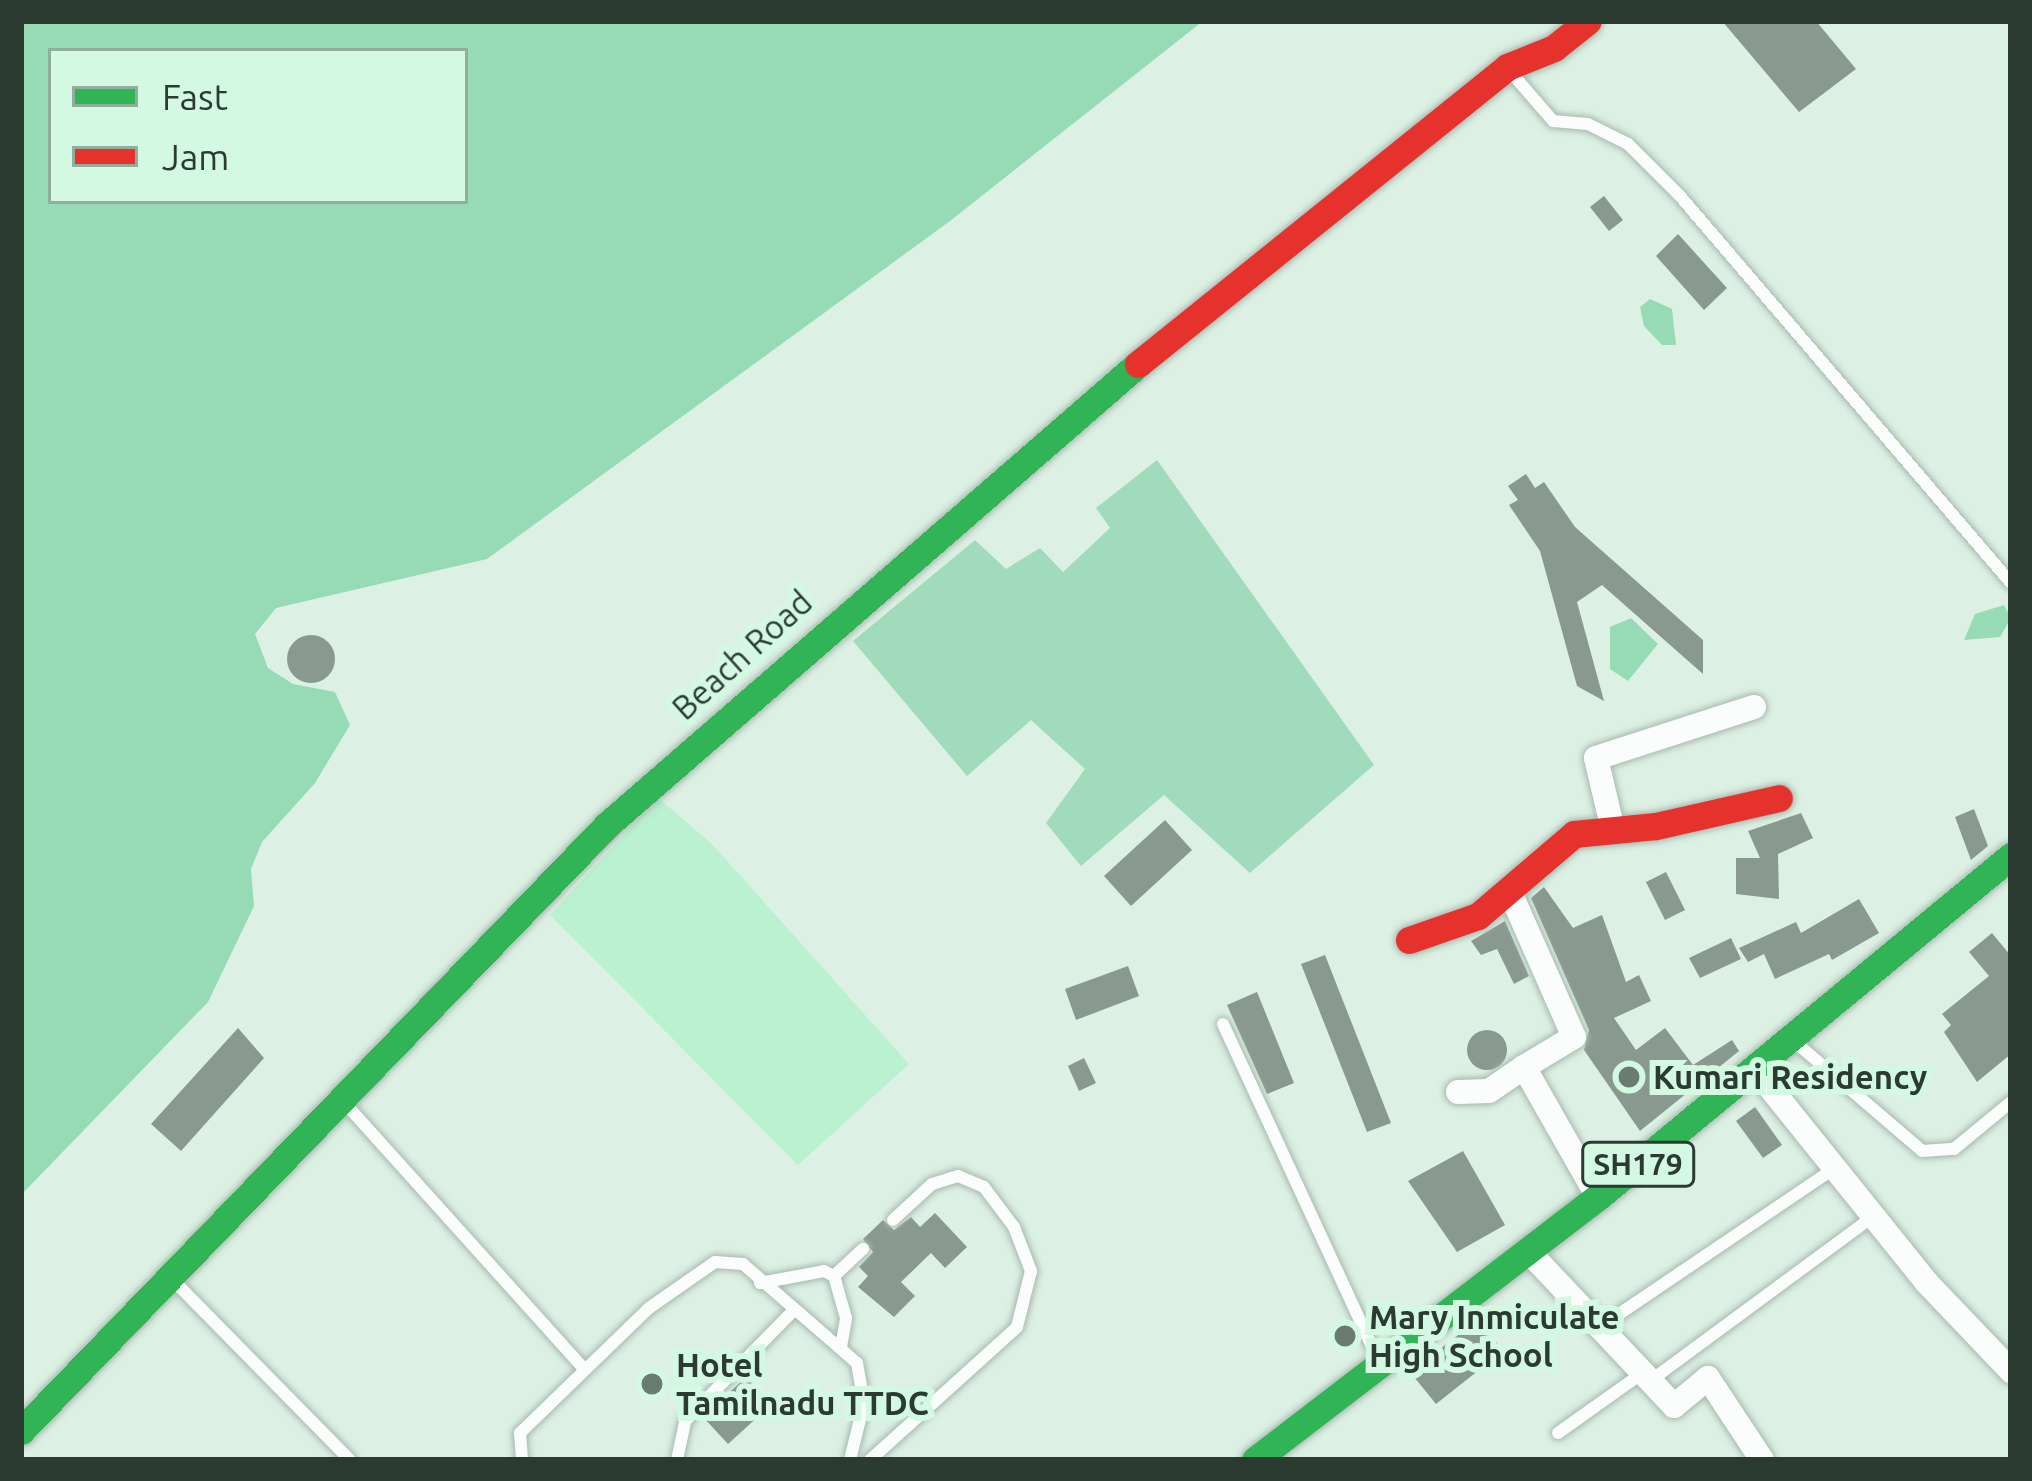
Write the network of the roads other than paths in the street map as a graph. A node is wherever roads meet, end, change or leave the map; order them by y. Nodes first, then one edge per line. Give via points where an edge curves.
1 (1588, 21) edge
2 (1507, 67) junction
3 (2011, 583) edge
4 (1754, 707) dead end
5 (1779, 798) dead end
6 (1613, 830) junction
7 (2011, 856) edge
8 (1510, 892) junction
9 (1409, 940) dead end
10 (1223, 1024) dead end
11 (1789, 1040) junction
12 (1524, 1067) junction
13 (1755, 1069) junction
14 (1457, 1092) dead end
15 (342, 1099) junction
16 (2011, 1102) edge
17 (1835, 1168) junction
18 (1598, 1197) junction
19 (1874, 1216) junction
20 (893, 1220) dead end
21 (863, 1249) dead end
22 (1528, 1251) junction
23 (169, 1276) junction
24 (834, 1276) junction
25 (760, 1282) junction
26 (790, 1313) junction
27 (1596, 1329) junction
28 (841, 1347) junction
29 (1379, 1361) junction
30 (584, 1369) junction
31 (2011, 1371) edge
32 (1645, 1378) junction
33 (21, 1431) edge
34 (1558, 1433) dead end
35 (350, 1460) edge
36 (521, 1460) edge
37 (677, 1460) edge
38 (850, 1460) edge
39 (870, 1460) edge
40 (1255, 1460) edge
41 (1762, 1460) edge

1 - 2 street, Beach Road via 1554,48
2 - 3 lane via 1552,121 1588,124 1628,145 1680,196
2 - 15 street, Beach Road via 875,584 607,825
4 - 6 street via 1596,758
5 - 6 street
6 - 8 street via 1574,834 1540,855
7 - 11 street, SH179
8 - 9 street via 1478,916
8 - 12 street via 1574,1037
10 - 29 lane
11 - 13 street, SH179
11 - 16 lane via 1848,1080 1922,1151 1954,1149
12 - 14 street via 1489,1090
12 - 18 street
13 - 17 street
13 - 18 street, SH179
15 - 23 street, Beach Road
15 - 30 lane
17 - 19 street
17 - 27 lane
18 - 22 street, SH179
19 - 31 street
19 - 32 lane
20 - 39 lane via 932,1184 958,1176 984,1187 1014,1227 1031,1271 1017,1328
21 - 24 lane
22 - 27 street
22 - 29 street, SH179
23 - 33 street, Beach Road
23 - 35 lane
24 - 25 lane
24 - 28 lane via 846,1318
25 - 26 lane
25 - 30 lane via 742,1264 715,1262 649,1308
26 - 28 lane
26 - 37 lane via 685,1421
27 - 32 street
28 - 38 lane via 856,1363 864,1403
29 - 40 street, SH179
30 - 36 lane via 520,1433
32 - 34 lane
32 - 41 street via 1674,1406 1708,1378

